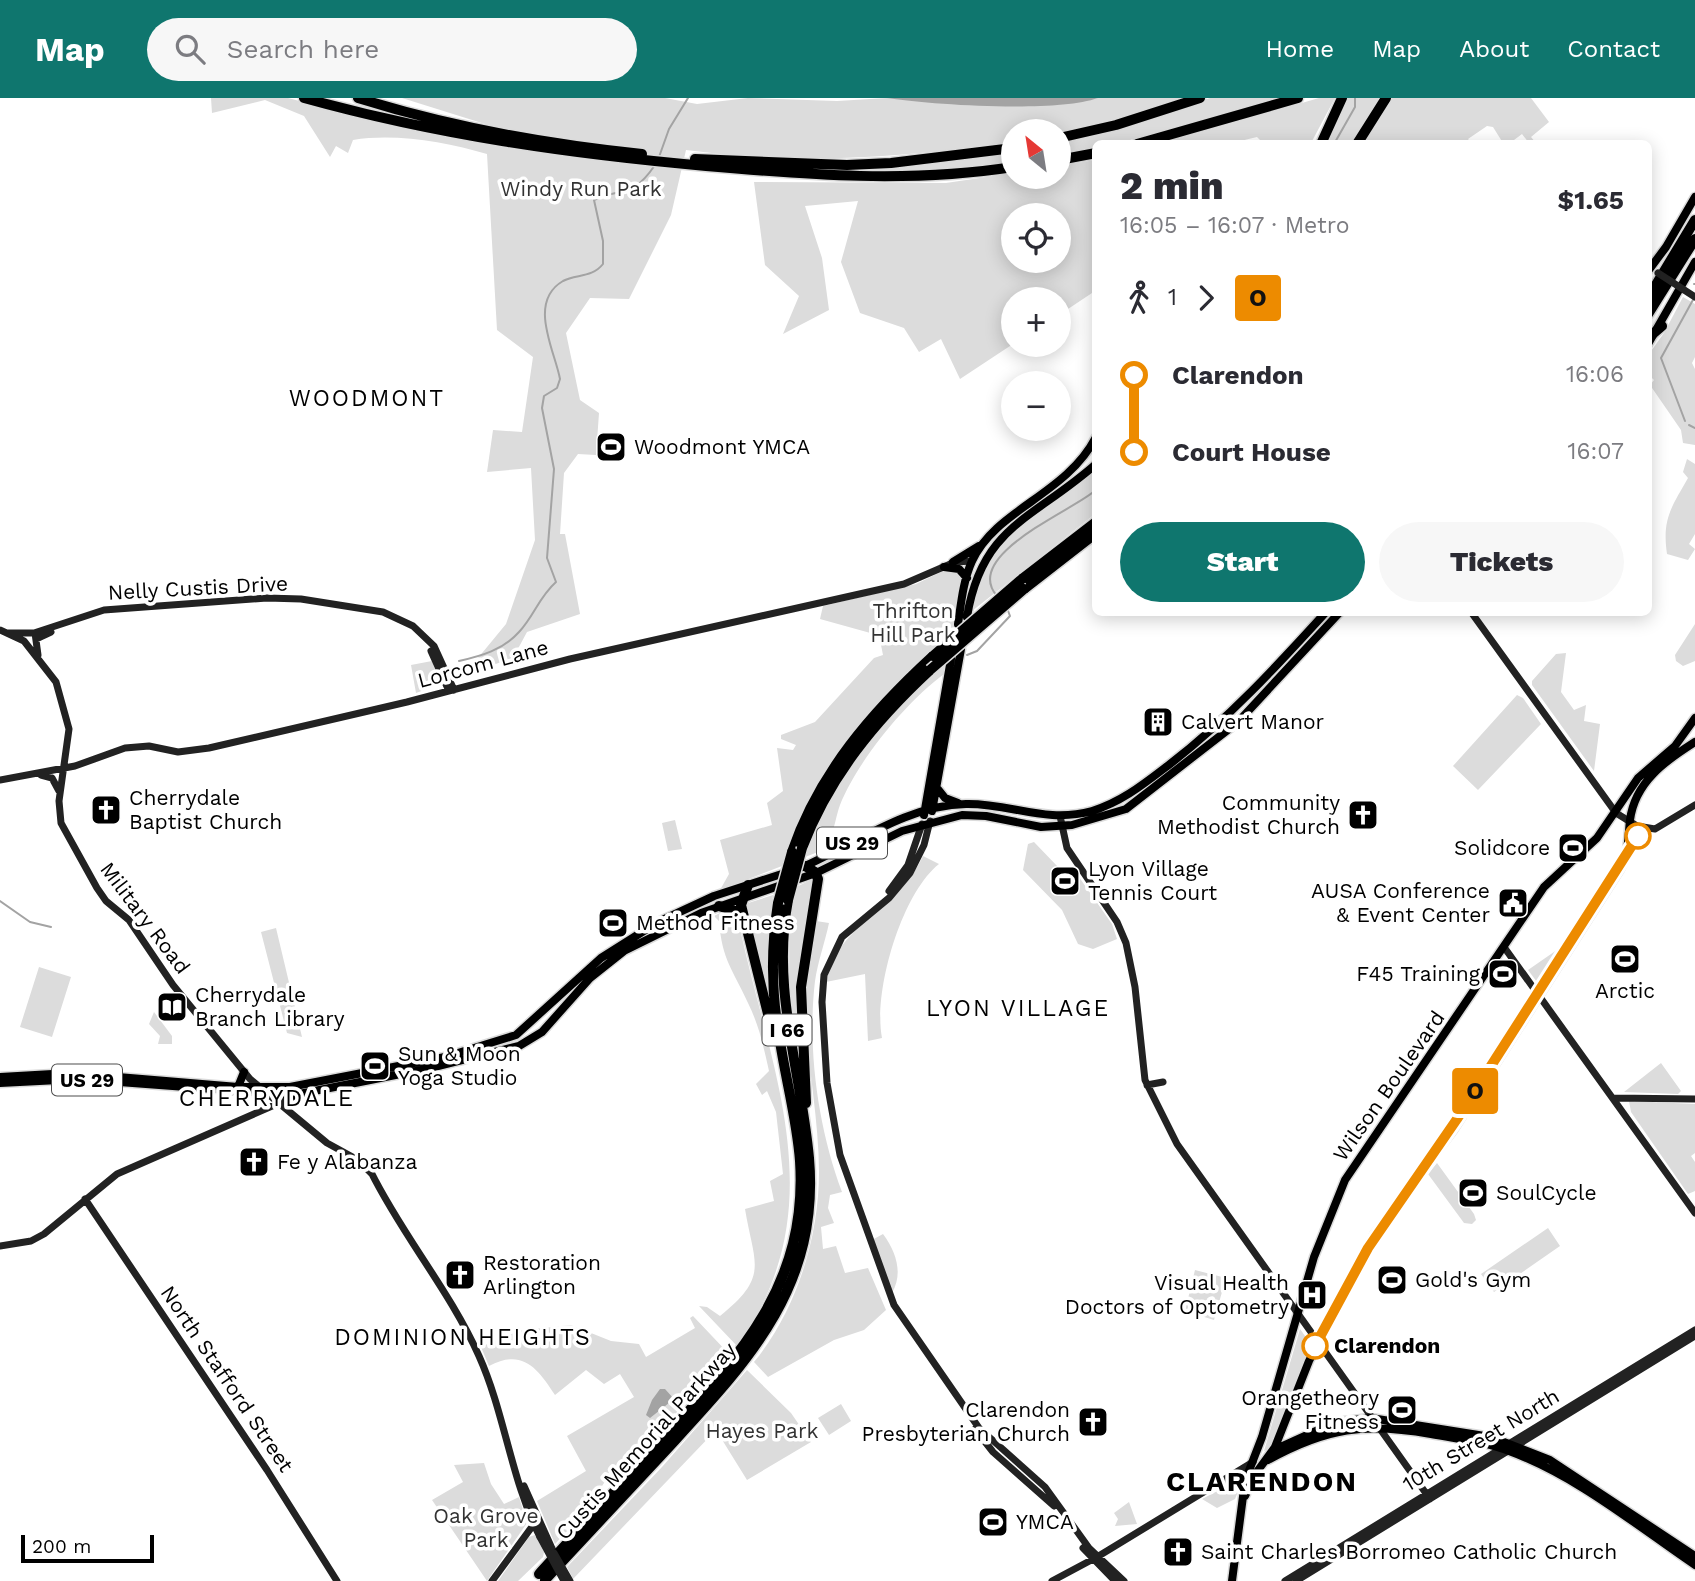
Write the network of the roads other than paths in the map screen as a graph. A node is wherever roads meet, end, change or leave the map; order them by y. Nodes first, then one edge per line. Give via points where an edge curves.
1 (304, 98) edge
2 (358, 98) edge
3 (1200, 98) edge
4 (1298, 98) edge
5 (1342, 98) edge
6 (1386, 98) edge
7 (1071, 135) edge
8 (1150, 140) edge
9 (1323, 140) edge
10 (1360, 140) edge
11 (1001, 149) edge
12 (1092, 154) edge
13 (613, 155) junction
14 (1071, 158) edge
15 (690, 162) junction
16 (1001, 168) edge
17 (1695, 197) edge
18 (1695, 220) edge
19 (1695, 239) edge
20 (1695, 262) edge
21 (1652, 268) edge
22 (1652, 271) edge
23 (1652, 291) edge
24 (1695, 298) edge
25 (1652, 308) edge
26 (1662, 326) junction
27 (1652, 335) edge
28 (1652, 340) edge
29 (1092, 443) edge
30 (1092, 467) edge
31 (1092, 525) edge
32 (1001, 535) junction
33 (1092, 536) edge
34 (986, 540) junction
35 (972, 561) junction
36 (953, 562) junction
37 (944, 567) junction
38 (967, 578) junction
39 (1023, 584) junction
40 (971, 594) junction
41 (1322, 616) edge
42 (1336, 616) edge
43 (1474, 616) edge
44 (967, 617) dead end
45 (958, 624) dead end
46 (3, 631) edge
47 (30, 637) junction
48 (961, 649) dead end
49 (951, 659) dead end
50 (451, 690) junction
51 (1695, 718) edge
52 (1689, 727) junction
53 (1695, 735) edge
54 (1695, 742) edge
55 (62, 769) junction
56 (30, 775) junction
57 (0, 780) edge
58 (937, 788) junction
59 (59, 797) junction
60 (964, 804) junction
61 (1695, 805) edge
62 (928, 811) junction
63 (1616, 813) junction
64 (1060, 816) junction
65 (926, 822) junction
66 (1630, 823) junction
67 (1063, 826) junction
68 (804, 866) junction
69 (816, 873) junction
70 (748, 885) junction
71 (741, 898) junction
72 (706, 900) junction
73 (783, 902) junction
74 (719, 906) junction
75 (706, 911) junction
76 (745, 925) junction
77 (1504, 947) junction
78 (1540, 996) junction
79 (244, 1072) junction
80 (0, 1077) edge
81 (1163, 1082) dead end
82 (0, 1083) edge
83 (1147, 1085) junction
84 (304, 1086) junction
85 (238, 1087) junction
86 (261, 1088) junction
87 (271, 1095) junction
88 (1614, 1098) junction
89 (283, 1099) junction
90 (1695, 1099) edge
91 (791, 1102) junction
92 (1147, 1107) dead end
93 (1158, 1107) junction
94 (809, 1159) junction
95 (85, 1199) junction
96 (1695, 1213) edge
97 (0, 1246) edge
98 (1297, 1315) junction
99 (1695, 1330) edge
100 (1695, 1336) edge
101 (1318, 1344) junction
102 (1371, 1418) junction
103 (1378, 1426) junction
104 (1510, 1447) junction
105 (1271, 1452) junction
106 (512, 1456) junction
107 (1255, 1465) junction
108 (1428, 1496) junction
109 (1244, 1499) junction
110 (534, 1524) junction
111 (542, 1535) junction
112 (1695, 1556) edge
113 (1095, 1559) junction
114 (1695, 1565) edge
115 (542, 1577) edge
116 (337, 1581) edge
117 (492, 1581) edge
118 (564, 1581) edge
119 (570, 1581) edge
120 (1052, 1581) edge
121 (1115, 1581) edge
122 (1124, 1581) edge
123 (1232, 1581) edge
124 (1285, 1581) edge
125 (1296, 1581) edge

1 - 13 highway via 457,135
2 - 13 highway via 461,125
3 - 7 highway
4 - 8 highway
5 - 9 highway
6 - 10 highway
11 - 15 highway via 858,164
12 - 14 highway
13 - 15 highway
15 - 16 highway via 842,177 909,177
17 - 21 main road
18 - 23 highway
19 - 25 highway
20 - 26 main road
22 - 24 street, bridge
26 - 27 highway
26 - 28 main road
29 - 34 main road via 1064,479
30 - 32 main road
31 - 39 highway, Custis Memorial Parkway / I 66
32 - 35 main road
32 - 40 main road via 983,561
33 - 39 highway, Custis Memorial Parkway / I 66
34 - 35 main road
34 - 36 main road
35 - 36 street, Lorcom Lane
35 - 38 main road
35 - 40 main road
36 - 37 street, Lorcom Lane
37 - 38 main road via 959,569
37 - 50 street, Lorcom Lane via 899,585
38 - 45 main road
39 - 73 highway, Custis Memorial Parkway / I 66, bridge via 930,670 844,766 819,807
39 - 73 highway, Custis Memorial Parkway / I 66, bridge via 933,656 888,699 842,754 816,795 792,852
40 - 44 main road
41 - 64 main road, US 29 via 1228,716 1147,782 1106,806
42 - 67 main road, US 29 via 1249,712 1153,791 1110,816
43 - 63 street
46 - 47 street
47 - 50 street, Nelly Custis Drive via 104,612 274,597 383,612 422,633 442,660
47 - 55 street, Military Road via 38,658 56,682 67,717 70,742
48 - 58 main road
49 - 62 main road
50 - 55 street, Lorcom Lane via 209,748 178,752 149,746 125,748
51 - 52 main road, Wilson Boulevard
52 - 53 street
52 - 63 main road, Wilson Boulevard via 1675,746 1638,778
54 - 66 main road via 1648,779 1636,797
55 - 56 street, Lorcom Lane
55 - 59 street, Military Road
56 - 57 street, Lorcom Lane
56 - 59 street via 52,778
58 - 60 main road via 946,799
58 - 62 main road
59 - 79 street, Military Road via 61,823 97,888 129,920 173,985
60 - 62 main road, US 29
60 - 64 main road, US 29
61 - 66 street via 1655,829
62 - 65 main road
62 - 68 main road, US 29
63 - 66 street
63 - 77 main road, Wilson Boulevard via 1593,843 1550,880
64 - 67 street
65 - 67 main road, US 29 via 970,815 1033,826
65 - 69 main road, US 29
65 - 113 street via 924,845 909,873 889,898 842,937 824,975 826,1075 839,1155 894,1305 979,1428 1045,1488
66 - 78 main road via 1624,863
67 - 83 street via 1067,848 1126,943
68 - 69 highway
68 - 70 main road, US 29
69 - 71 main road, US 29
69 - 94 highway via 800,998
70 - 71 highway
70 - 72 main road, US 29
71 - 74 main road, US 29
71 - 76 highway
72 - 75 main road
72 - 84 main road, US 29 via 616,947 508,1039 422,1063
73 - 91 highway, Custis Memorial Parkway / I 66 via 774,938 773,986
73 - 94 highway, Custis Memorial Parkway / I 66 via 783,995
74 - 75 main road, US 29
74 - 76 highway via 737,912
75 - 89 main road, US 29 via 615,956 546,1029 524,1044
76 - 91 highway
77 - 78 street
77 - 98 main road, Wilson Boulevard via 1345,1180 1328,1217
78 - 88 street
78 - 101 main road via 1450,1134 1387,1215
79 - 85 main road
79 - 86 street, Military Road
80 - 85 main road, US 29 via 63,1073
81 - 83 street
82 - 87 main road, US 29 via 79,1079
83 - 93 street
84 - 86 main road, US 29
84 - 89 main road
85 - 86 main road, US 29
86 - 87 street, Military Road
87 - 89 main road, US 29
88 - 90 street
88 - 96 street
89 - 95 street via 121,1172
89 - 106 street via 323,1138 361,1157 372,1174 477,1352
91 - 115 highway, Custis Memorial Parkway / I 66 via 800,1158 799,1208 792,1247 770,1307 724,1374
92 - 93 street
93 - 98 street via 1184,1155
94 - 115 highway, Custis Memorial Parkway / I 66 via 803,1241 768,1330 724,1387
95 - 97 street via 36,1239
95 - 116 street, North Stafford Street
98 - 101 street
98 - 107 main road, Wilson Boulevard
99 - 104 street, 10th Street North
100 - 104 street, 10th Street North
101 - 102 street
101 - 105 main road
102 - 103 street
102 - 104 main road via 1471,1433
102 - 105 main road via 1318,1428
103 - 104 main road
103 - 107 main road via 1321,1436
103 - 108 street
104 - 108 street, 10th Street North
104 - 112 main road via 1557,1464
104 - 114 main road
105 - 107 main road
106 - 110 street
106 - 111 street
107 - 109 main road, Wilson Boulevard
107 - 109 main road, Wilson Boulevard via 1244,1487
107 - 113 street
108 - 124 street, 10th Street North
108 - 125 street, 10th Street North
109 - 123 main road, Wilson Boulevard
110 - 111 street
110 - 117 street
111 - 118 street, bridge
111 - 119 street, bridge
113 - 120 street
113 - 121 street
113 - 122 street

